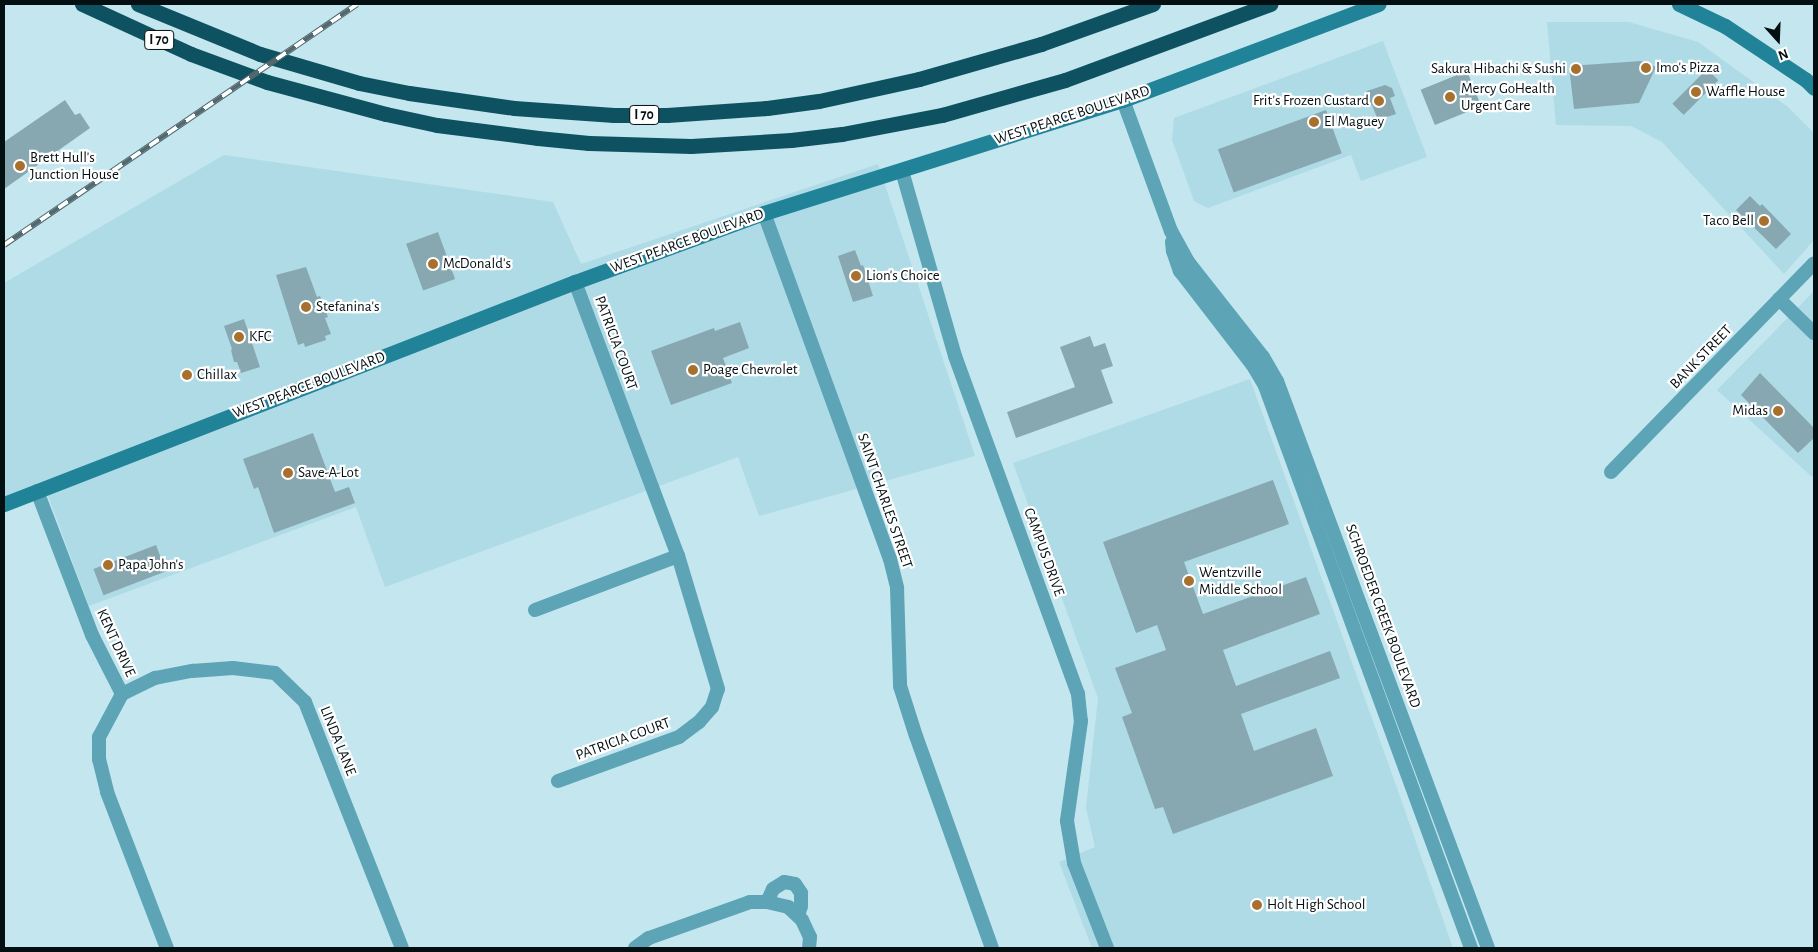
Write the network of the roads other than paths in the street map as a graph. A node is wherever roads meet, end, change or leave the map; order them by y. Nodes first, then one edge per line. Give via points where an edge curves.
1 (82, 4) edge
2 (138, 4) edge
3 (1153, 4) edge
4 (1270, 4) edge
5 (1379, 4) edge
6 (1679, 4) edge
7 (1814, 88) edge
8 (1123, 100) junction
9 (902, 171) junction
10 (764, 213) junction
11 (1814, 263) edge
12 (575, 282) junction
13 (1779, 300) junction
14 (1218, 312) junction
15 (1814, 332) edge
16 (1612, 472) dead end
17 (37, 491) junction
18 (4, 504) edge
19 (678, 556) junction
20 (535, 610) dead end
21 (122, 694) junction
22 (558, 781) dead end
23 (767, 902) junction
24 (798, 916) junction
25 (168, 948) edge
26 (402, 948) edge
27 (635, 948) edge
28 (809, 948) edge
29 (992, 948) edge
30 (1107, 948) edge
31 (1471, 948) edge
32 (1488, 948) edge

1 - 4 highway, I 70 via 191,54 267,82 386,114 437,125 538,138 682,146 800,139 892,126 942,115 1065,80
2 - 3 highway, I 70 via 260,54 367,84 461,102 514,108 667,115 810,102 919,80 1041,44
5 - 8 main road, WEST PEARCE BOULEVARD
6 - 7 main road via 1724,26
8 - 9 main road, WEST PEARCE BOULEVARD
8 - 14 street, SCHROEDER CREEK BOULEVARD via 1171,231 1172,251 1180,271
9 - 10 main road, WEST PEARCE BOULEVARD
9 - 30 street, CAMPUS DRIVE via 955,356 1078,694 1080,721 1067,820 1074,863
10 - 12 main road, WEST PEARCE BOULEVARD
10 - 29 street, SAINT CHARLES STREET via 890,559 897,588 900,686
11 - 13 street, BANK STREET
12 - 17 main road, WEST PEARCE BOULEVARD
12 - 19 street, PATRICIA COURT
13 - 15 street
13 - 16 street, BANK STREET
14 - 31 street, SCHROEDER CREEK BOULEVARD via 1269,395
14 - 32 street, SCHROEDER CREEK BOULEVARD via 1263,357 1285,399
17 - 18 main road, WEST PEARCE BOULEVARD
17 - 21 street, KENT DRIVE via 92,635
19 - 20 street
19 - 22 street, PATRICIA COURT via 718,689 712,707 700,722 679,737
21 - 25 street, KENT DRIVE via 99,737 99,759 107,792
21 - 26 street, LINDA LANE via 155,678 192,671 233,668 275,674 305,702
23 - 24 street via 788,907
23 - 24 street via 773,889 784,882 795,884 801,893
23 - 27 street via 750,902 649,938
24 - 28 street via 810,937

